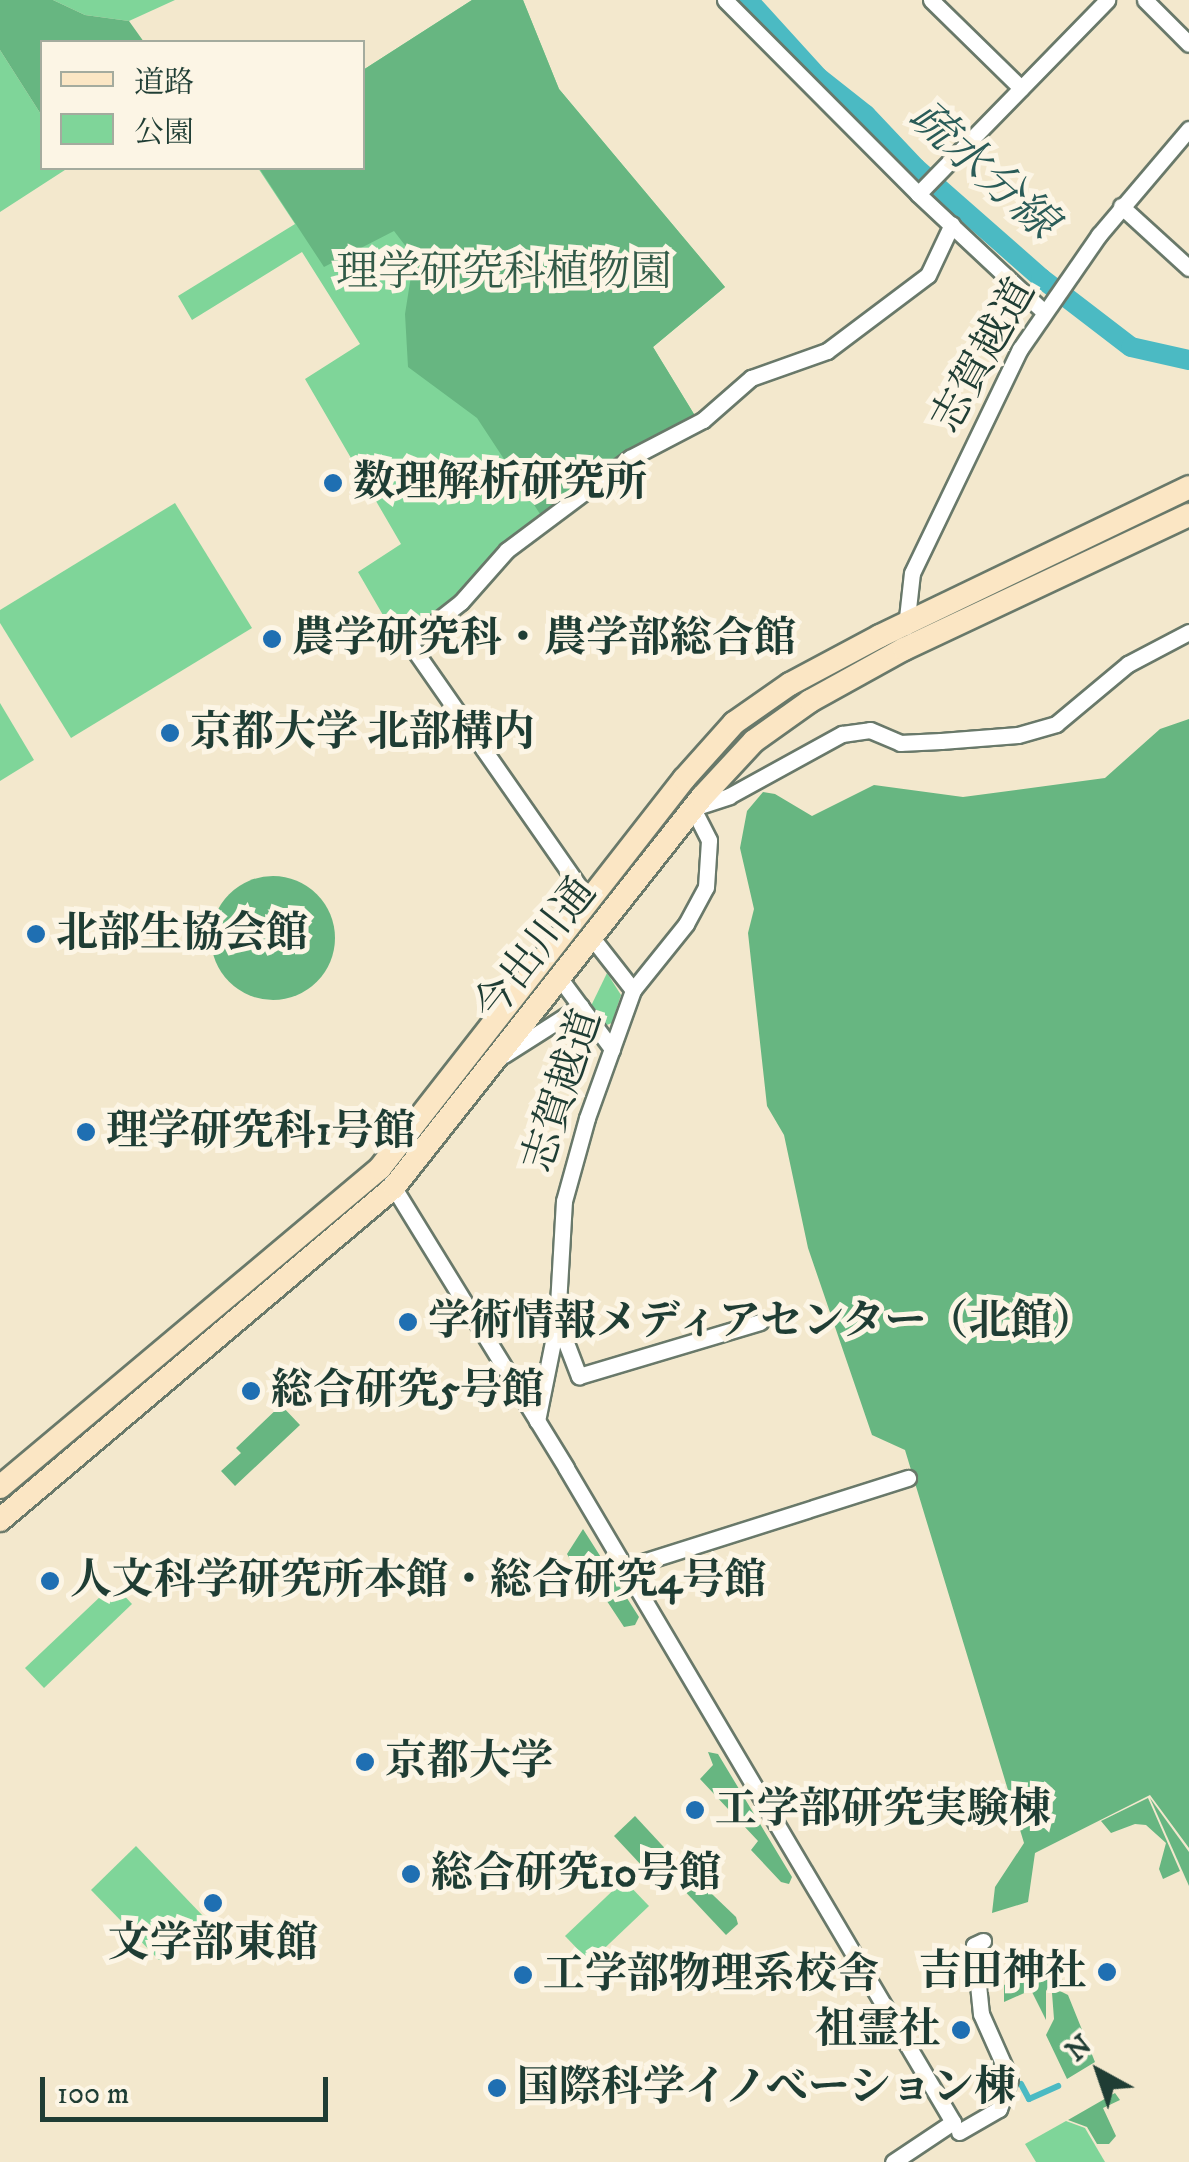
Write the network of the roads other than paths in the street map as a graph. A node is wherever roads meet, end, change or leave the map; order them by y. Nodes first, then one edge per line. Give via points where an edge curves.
1 (725, 0) edge
2 (931, 0) edge
3 (1106, 0) edge
4 (1144, 0) edge
5 (1189, 44) edge
6 (1020, 88) junction
7 (1189, 129) edge
8 (918, 194) junction
9 (1121, 206) junction
10 (952, 224) junction
11 (1189, 268) edge
12 (1044, 312) junction
13 (1189, 487) edge
14 (1189, 515) edge
15 (906, 623) junction
16 (1189, 632) edge
17 (904, 650) junction
18 (693, 808) junction
19 (590, 902) junction
20 (593, 939) junction
21 (561, 980) junction
22 (632, 990) junction
23 (580, 1006) junction
24 (612, 1049) junction
25 (499, 1058) junction
26 (387, 1177) junction
27 (760, 1322) dead end
28 (555, 1334) junction
29 (538, 1421) junction
30 (908, 1478) dead end
31 (0, 1487) edge
32 (0, 1520) edge
33 (624, 1568) junction
34 (983, 1941) dead end
35 (956, 2127) junction
36 (893, 2162) edge

1 - 8 street
2 - 6 street
3 - 6 street
4 - 5 street
6 - 8 street
7 - 9 street, 志賀越道
8 - 10 street
9 - 11 street
9 - 12 street, 志賀越道
10 - 12 street
10 - 19 street via 928,275 827,351 751,378 703,420 630,458 508,550 461,602 408,643
12 - 15 street, 志賀越道 via 1003,380 912,574
13 - 15 main road, 今出川通
14 - 17 main road, 今出川通
15 - 17 street, 志賀越道
15 - 19 main road, 今出川通 via 790,684 734,723
16 - 18 street via 1128,664 1056,724 942,741 900,742 870,730 842,734 729,796
17 - 18 main road, 今出川通 via 773,726
18 - 20 main road, 今出川通
18 - 22 street, 志賀越道 via 709,840 706,888
19 - 26 main road, 今出川通
20 - 21 main road, 今出川通
20 - 22 street
21 - 23 street
21 - 25 main road, 今出川通
22 - 24 street, 志賀越道
23 - 24 street
23 - 25 street
24 - 28 street, 志賀越道 via 564,1201
25 - 26 main road, 今出川通
26 - 29 street
26 - 31 main road, 今出川通
26 - 32 main road, 今出川通
27 - 28 street via 579,1376 565,1340
28 - 29 street, 志賀越道
29 - 33 street
30 - 33 street
33 - 35 street
34 - 35 street via 974,1944 981,2014 1010,2079 999,2109
35 - 36 street

